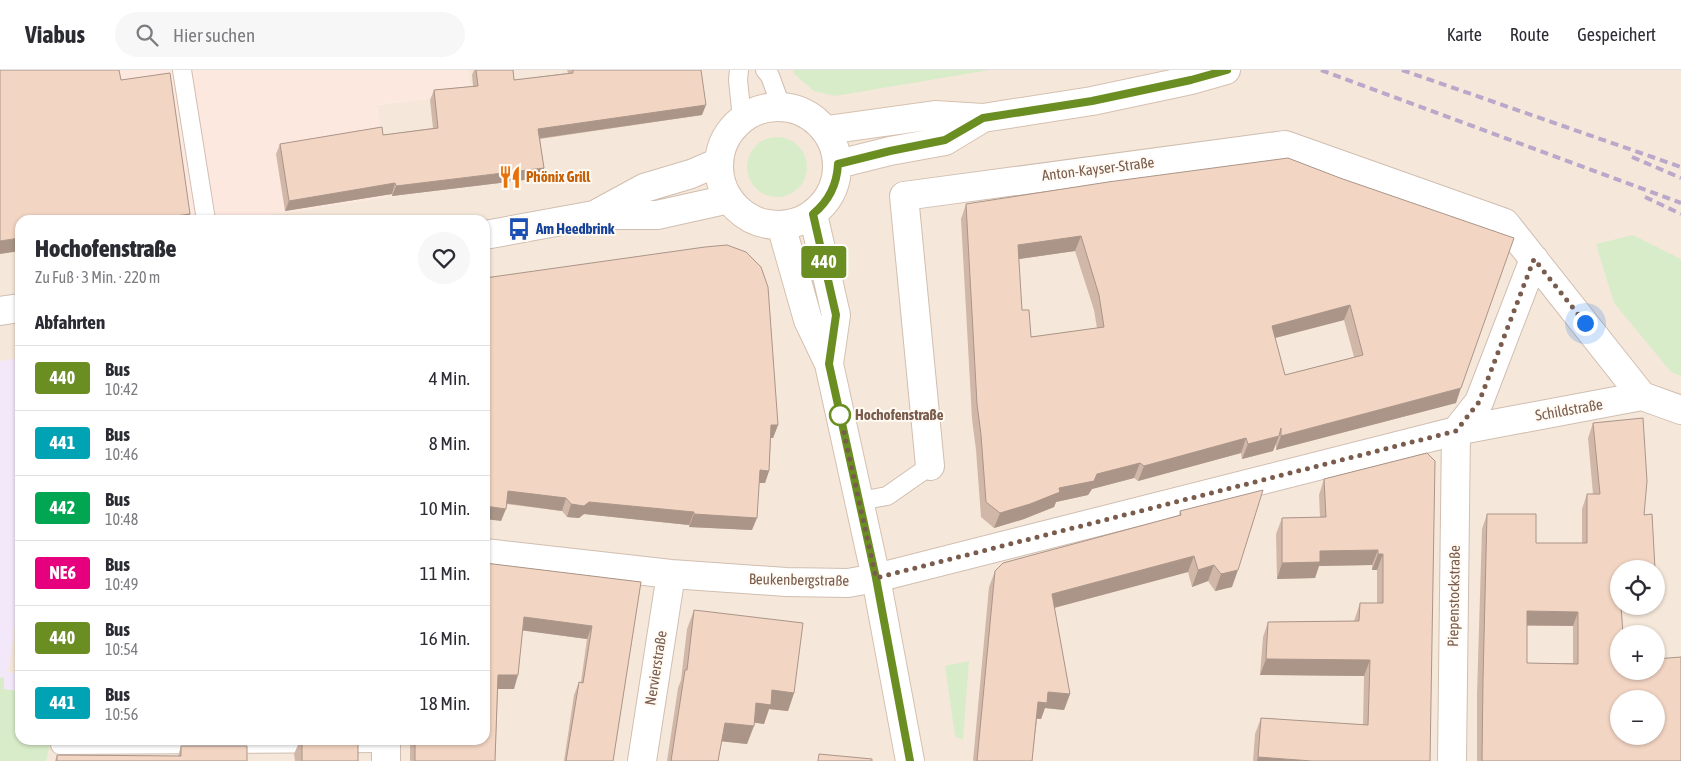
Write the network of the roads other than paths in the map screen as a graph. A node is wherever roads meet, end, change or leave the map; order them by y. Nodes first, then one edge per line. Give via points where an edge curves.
1 (182, 70) edge
2 (739, 70) edge
3 (765, 70) edge
4 (1226, 70) edge
5 (782, 106) junction
6 (983, 118) junction
7 (742, 119) junction
8 (826, 130) junction
9 (719, 162) junction
10 (838, 164) junction
11 (729, 199) junction
12 (813, 214) junction
13 (205, 215) edge
14 (594, 215) junction
15 (781, 225) junction
16 (490, 234) edge
17 (1534, 259) junction
18 (15, 309) edge
19 (0, 311) edge
20 (829, 364) junction
21 (1642, 396) junction
22 (1681, 410) edge
23 (1456, 431) junction
24 (930, 466) joint
25 (860, 501) junction
26 (490, 553) edge
27 (671, 574) junction
28 (876, 578) junction
29 (60, 745) dead end
30 (386, 748) edge
31 (642, 761) edge
32 (910, 761) edge
33 (1452, 761) edge

1 - 13 lane
2 - 7 lane
3 - 5 lane
4 - 6 street via 1092,101
5 - 7 street via 764,108
5 - 8 street via 814,118
6 - 8 street via 934,115
6 - 10 street via 945,140
7 - 9 street via 724,141
8 - 10 street via 834,144
9 - 11 street via 721,181
9 - 14 street via 644,188
10 - 12 street via 828,199
11 - 14 street via 657,214
11 - 15 street via 756,221
12 - 15 street
12 - 20 street via 836,315
14 - 16 street
15 - 20 street via 808,320
17 - 21 street
17 - 23 street via 1479,402
17 - 24 street, Anton-Kayser-Straße via 1505,223 1285,144 904,196
18 - 19 street
20 - 25 street
21 - 22 street
21 - 23 street, Schildstraße
23 - 28 street, Beukenbergstraße
23 - 33 street, Piepenstockstraße
24 - 25 lane via 887,496
25 - 28 street
26 - 27 street, Beukenbergstraße
27 - 28 street, Beukenbergstraße via 786,582 848,583
27 - 31 street, Nervierstraße
28 - 32 street
29 - 30 lane

